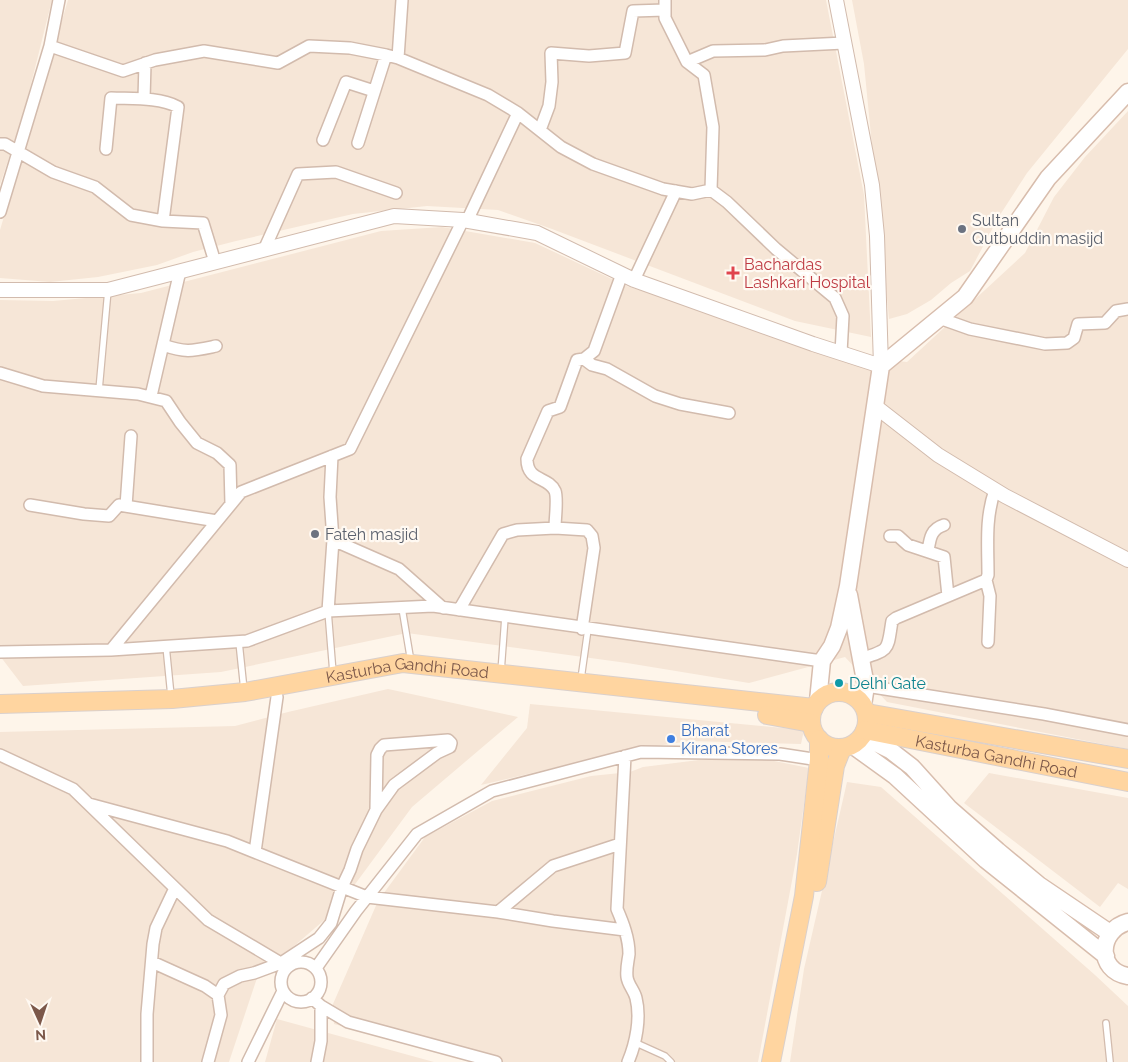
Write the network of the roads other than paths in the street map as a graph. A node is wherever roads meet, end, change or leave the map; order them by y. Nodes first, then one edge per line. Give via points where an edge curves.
1 (59, 0) edge
2 (402, 0) edge
3 (836, 0) edge
4 (665, 5) edge
5 (844, 43) junction
6 (50, 46) junction
7 (386, 55) junction
8 (398, 58) junction
9 (687, 62) junction
10 (145, 63) junction
11 (374, 91) junction
12 (1128, 92) edge
13 (144, 100) junction
14 (518, 113) junction
15 (540, 130) junction
16 (323, 140) dead end
17 (358, 142) dead end
18 (0, 144) edge
19 (106, 149) dead end
20 (18, 153) junction
21 (711, 190) junction
22 (676, 192) junction
23 (396, 193) dead end
24 (0, 212) edge
25 (465, 220) junction
26 (163, 221) junction
27 (264, 250) junction
28 (215, 262) junction
29 (180, 271) junction
30 (628, 277) junction
31 (0, 290) edge
32 (108, 290) junction
33 (1128, 309) edge
34 (939, 318) junction
35 (163, 345) junction
36 (216, 346) dead end
37 (841, 353) junction
38 (584, 359) junction
39 (881, 366) junction
40 (0, 373) edge
41 (99, 390) junction
42 (151, 396) junction
43 (875, 406) junction
44 (729, 413) dead end
45 (131, 436) dead end
46 (332, 456) junction
47 (995, 490) junction
48 (232, 504) junction
49 (30, 505) dead end
50 (126, 506) junction
51 (217, 521) junction
52 (944, 525) dead end
53 (555, 528) junction
54 (890, 536) dead end
55 (333, 540) junction
56 (928, 551) junction
57 (1128, 560) edge
58 (986, 580) junction
59 (848, 586) junction
60 (948, 596) junction
61 (402, 608) junction
62 (443, 608) junction
63 (328, 610) junction
64 (459, 610) junction
65 (505, 617) junction
66 (585, 629) junction
67 (239, 642) junction
68 (988, 642) dead end
69 (166, 646) junction
70 (111, 650) junction
71 (0, 652) edge
72 (861, 660) junction
73 (822, 661) junction
74 (412, 664) junction
75 (501, 674) junction
76 (333, 675) junction
77 (580, 683) junction
78 (866, 686) junction
79 (244, 692) junction
80 (278, 698) junction
81 (172, 700) junction
82 (0, 704) edge
83 (814, 711) junction
84 (0, 716) edge
85 (859, 730) junction
86 (1128, 730) edge
87 (818, 739) junction
88 (0, 754) edge
89 (625, 756) junction
90 (1128, 759) edge
91 (819, 760) junction
92 (1128, 782) edge
93 (88, 804) junction
94 (376, 810) junction
95 (620, 844) junction
96 (255, 852) junction
97 (342, 887) junction
98 (175, 888) junction
99 (367, 897) junction
100 (498, 912) junction
101 (1128, 922) edge
102 (626, 930) junction
103 (1110, 933) junction
104 (1106, 956) junction
105 (152, 962) junction
106 (284, 965) junction
107 (316, 968) junction
108 (1126, 976) edge
109 (283, 991) junction
110 (218, 995) junction
111 (312, 998) junction
112 (321, 1006) junction
113 (1106, 1023) dead end
114 (634, 1042) junction
115 (146, 1062) edge
116 (208, 1062) edge
117 (248, 1062) edge
118 (317, 1062) edge
119 (496, 1062) edge
120 (628, 1062) edge
121 (672, 1062) edge
122 (771, 1062) edge
123 (782, 1062) edge
124 (1110, 1062) edge

1 - 6 street
2 - 8 street
3 - 5 street
4 - 9 street via 665,18
4 - 15 street via 633,12 625,53 589,56 551,53 549,106
5 - 9 street via 713,52
5 - 39 street via 872,185
6 - 10 street via 123,71
6 - 20 street
7 - 8 street
7 - 10 street via 350,48 310,46 278,63 204,51
7 - 11 street
8 - 14 street via 488,95
9 - 21 street via 704,75 714,127
10 - 13 street
11 - 16 street via 346,82
11 - 17 street
12 - 34 main road via 1048,178 965,297
13 - 19 street via 111,98
13 - 26 street via 178,107
14 - 15 street
14 - 25 street
15 - 22 street via 560,147 593,164
18 - 20 street
20 - 24 street
20 - 26 street via 53,172 95,188 131,215
21 - 22 street via 692,194
21 - 37 street via 835,298 843,316
22 - 30 street
23 - 27 street via 336,172 298,174
25 - 27 street via 394,216
25 - 30 street via 537,233
25 - 46 street via 350,449
26 - 28 street via 203,223
27 - 28 street
28 - 29 street
29 - 32 street
29 - 35 street
30 - 37 street
30 - 38 street via 594,351
31 - 32 street
32 - 41 lane
33 - 34 street via 1116,311 1105,323 1078,324 1074,338 1067,343 1045,344 970,329
34 - 39 main road
35 - 36 street via 180,351
35 - 42 street
37 - 39 street
38 - 44 street via 655,396
38 - 53 street via 577,360 560,407 548,411 527,459 532,474 554,488
39 - 43 main road
40 - 41 street via 43,386
41 - 42 street
42 - 48 street via 166,401 197,443 217,453 230,465
43 - 47 street via 938,455
43 - 59 main road
45 - 50 street
46 - 48 street via 241,492
46 - 55 street
47 - 57 street
47 - 58 street via 989,507
48 - 51 street
49 - 50 street via 110,516 119,505
50 - 51 street
51 - 70 street
52 - 56 street via 935,529
53 - 64 street via 503,534
53 - 66 street via 588,530 592,536 594,548
54 - 56 street via 898,536 908,545
55 - 62 street via 399,569
55 - 63 street
56 - 60 street via 946,559
58 - 60 street
58 - 68 street via 990,596
59 - 72 main road
59 - 73 main road via 839,628
60 - 72 street via 896,618 892,621 887,648
61 - 62 street
61 - 63 street
61 - 74 lane
62 - 64 street
63 - 67 street
63 - 76 lane
64 - 65 street
65 - 66 street
65 - 75 lane
66 - 73 street
66 - 77 lane
67 - 69 street
67 - 79 lane
69 - 70 street
69 - 81 lane
70 - 71 street
72 - 78 main road
73 - 83 main road
74 - 75 main road, Kasturba Gandhi Road
74 - 76 main road, Kasturba Gandhi Road
75 - 77 main road, Kasturba Gandhi Road
76 - 79 main road, Kasturba Gandhi Road
77 - 83 main road, Kasturba Gandhi Road
78 - 85 main road
78 - 86 street
79 - 81 main road, Kasturba Gandhi Road
80 - 83 main road, Kasturba Gandhi Road via 403,675 786,718
80 - 84 main road, Kasturba Gandhi Road via 172,711
80 - 96 street
81 - 82 main road, Kasturba Gandhi Road
83 - 85 main road via 825,696 842,692 850,694 858,699
83 - 87 main road via 814,731
85 - 87 main road via 834,748
85 - 90 main road, Kasturba Gandhi Road
85 - 92 main road, Kasturba Gandhi Road
85 - 103 main road via 912,767 950,809 1039,885
85 - 104 main road via 895,776 986,860
85 - 123 main road via 835,766 814,898
87 - 91 main road
88 - 93 street via 73,789
89 - 91 street via 641,752 780,754
89 - 95 street
89 - 99 street via 492,791 417,834
91 - 122 main road via 804,896
93 - 96 street via 227,841
93 - 98 street
94 - 94 street via 394,785 451,743 448,740 384,745 377,755
94 - 97 street
95 - 100 street via 553,866
95 - 102 street via 617,909
96 - 97 street
97 - 99 street
97 - 106 street via 330,923 319,938
98 - 105 street via 156,928
98 - 106 street via 208,920
99 - 100 street
99 - 107 street
100 - 102 street
101 - 103 main road
102 - 114 street via 628,982 636,996 639,1014
103 - 104 main road via 1105,943
104 - 108 main road via 1110,966
105 - 110 street
105 - 115 street
106 - 107 street via 305,962
106 - 109 street
106 - 110 street via 240,976 224,984
107 - 111 street via 320,987
109 - 111 street via 287,997 300,1002
109 - 117 street
110 - 116 street via 221,1015
111 - 112 street
112 - 118 street
112 - 119 street via 348,1022
113 - 124 lane
114 - 120 street
114 - 121 lane

